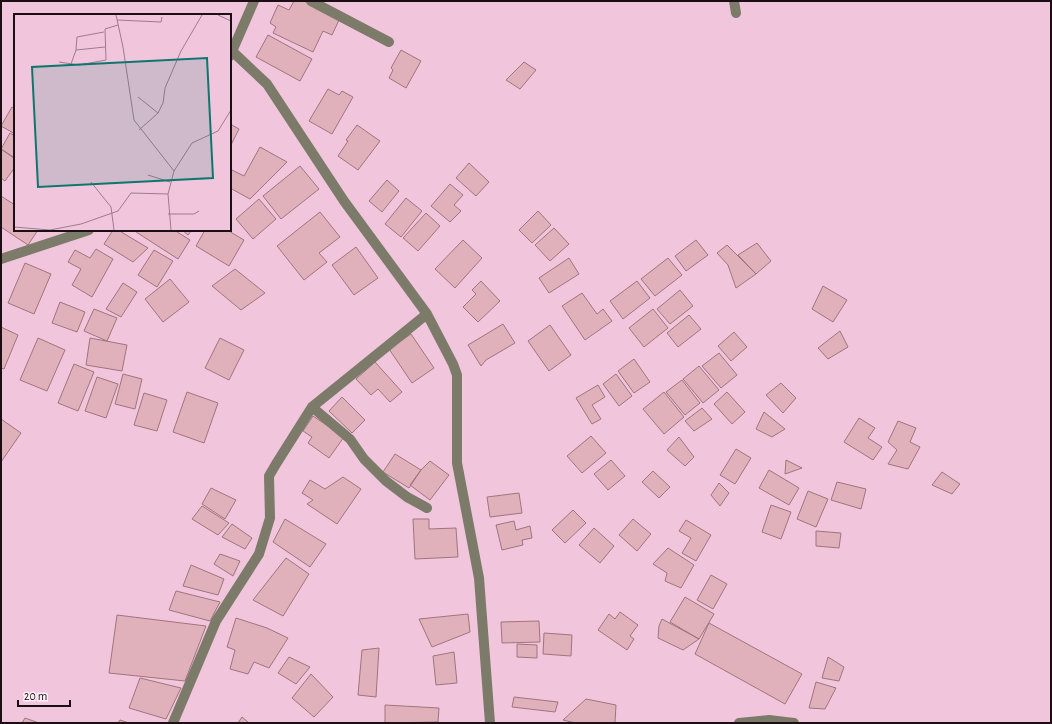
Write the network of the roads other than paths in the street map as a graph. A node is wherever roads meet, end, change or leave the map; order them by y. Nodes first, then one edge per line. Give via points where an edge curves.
1 (254, 1) edge
2 (311, 1) edge
3 (734, 1) edge
4 (736, 13) dead end
5 (389, 42) dead end
6 (231, 54) edge
7 (86, 231) edge
8 (1, 259) edge
9 (427, 314) junction
10 (312, 407) junction
11 (427, 508) dead end
12 (173, 723) edge
13 (490, 723) edge
14 (739, 723) edge
15 (794, 723) edge

1 - 6 street
2 - 5 street
3 - 4 street
6 - 9 street via 267,84 344,201
7 - 8 street
9 - 10 street
9 - 13 street via 457,375 457,463 479,578
10 - 11 street via 350,439 364,460 386,481
10 - 12 street via 269,476 270,518 259,554 216,621
14 - 15 street via 769,720

